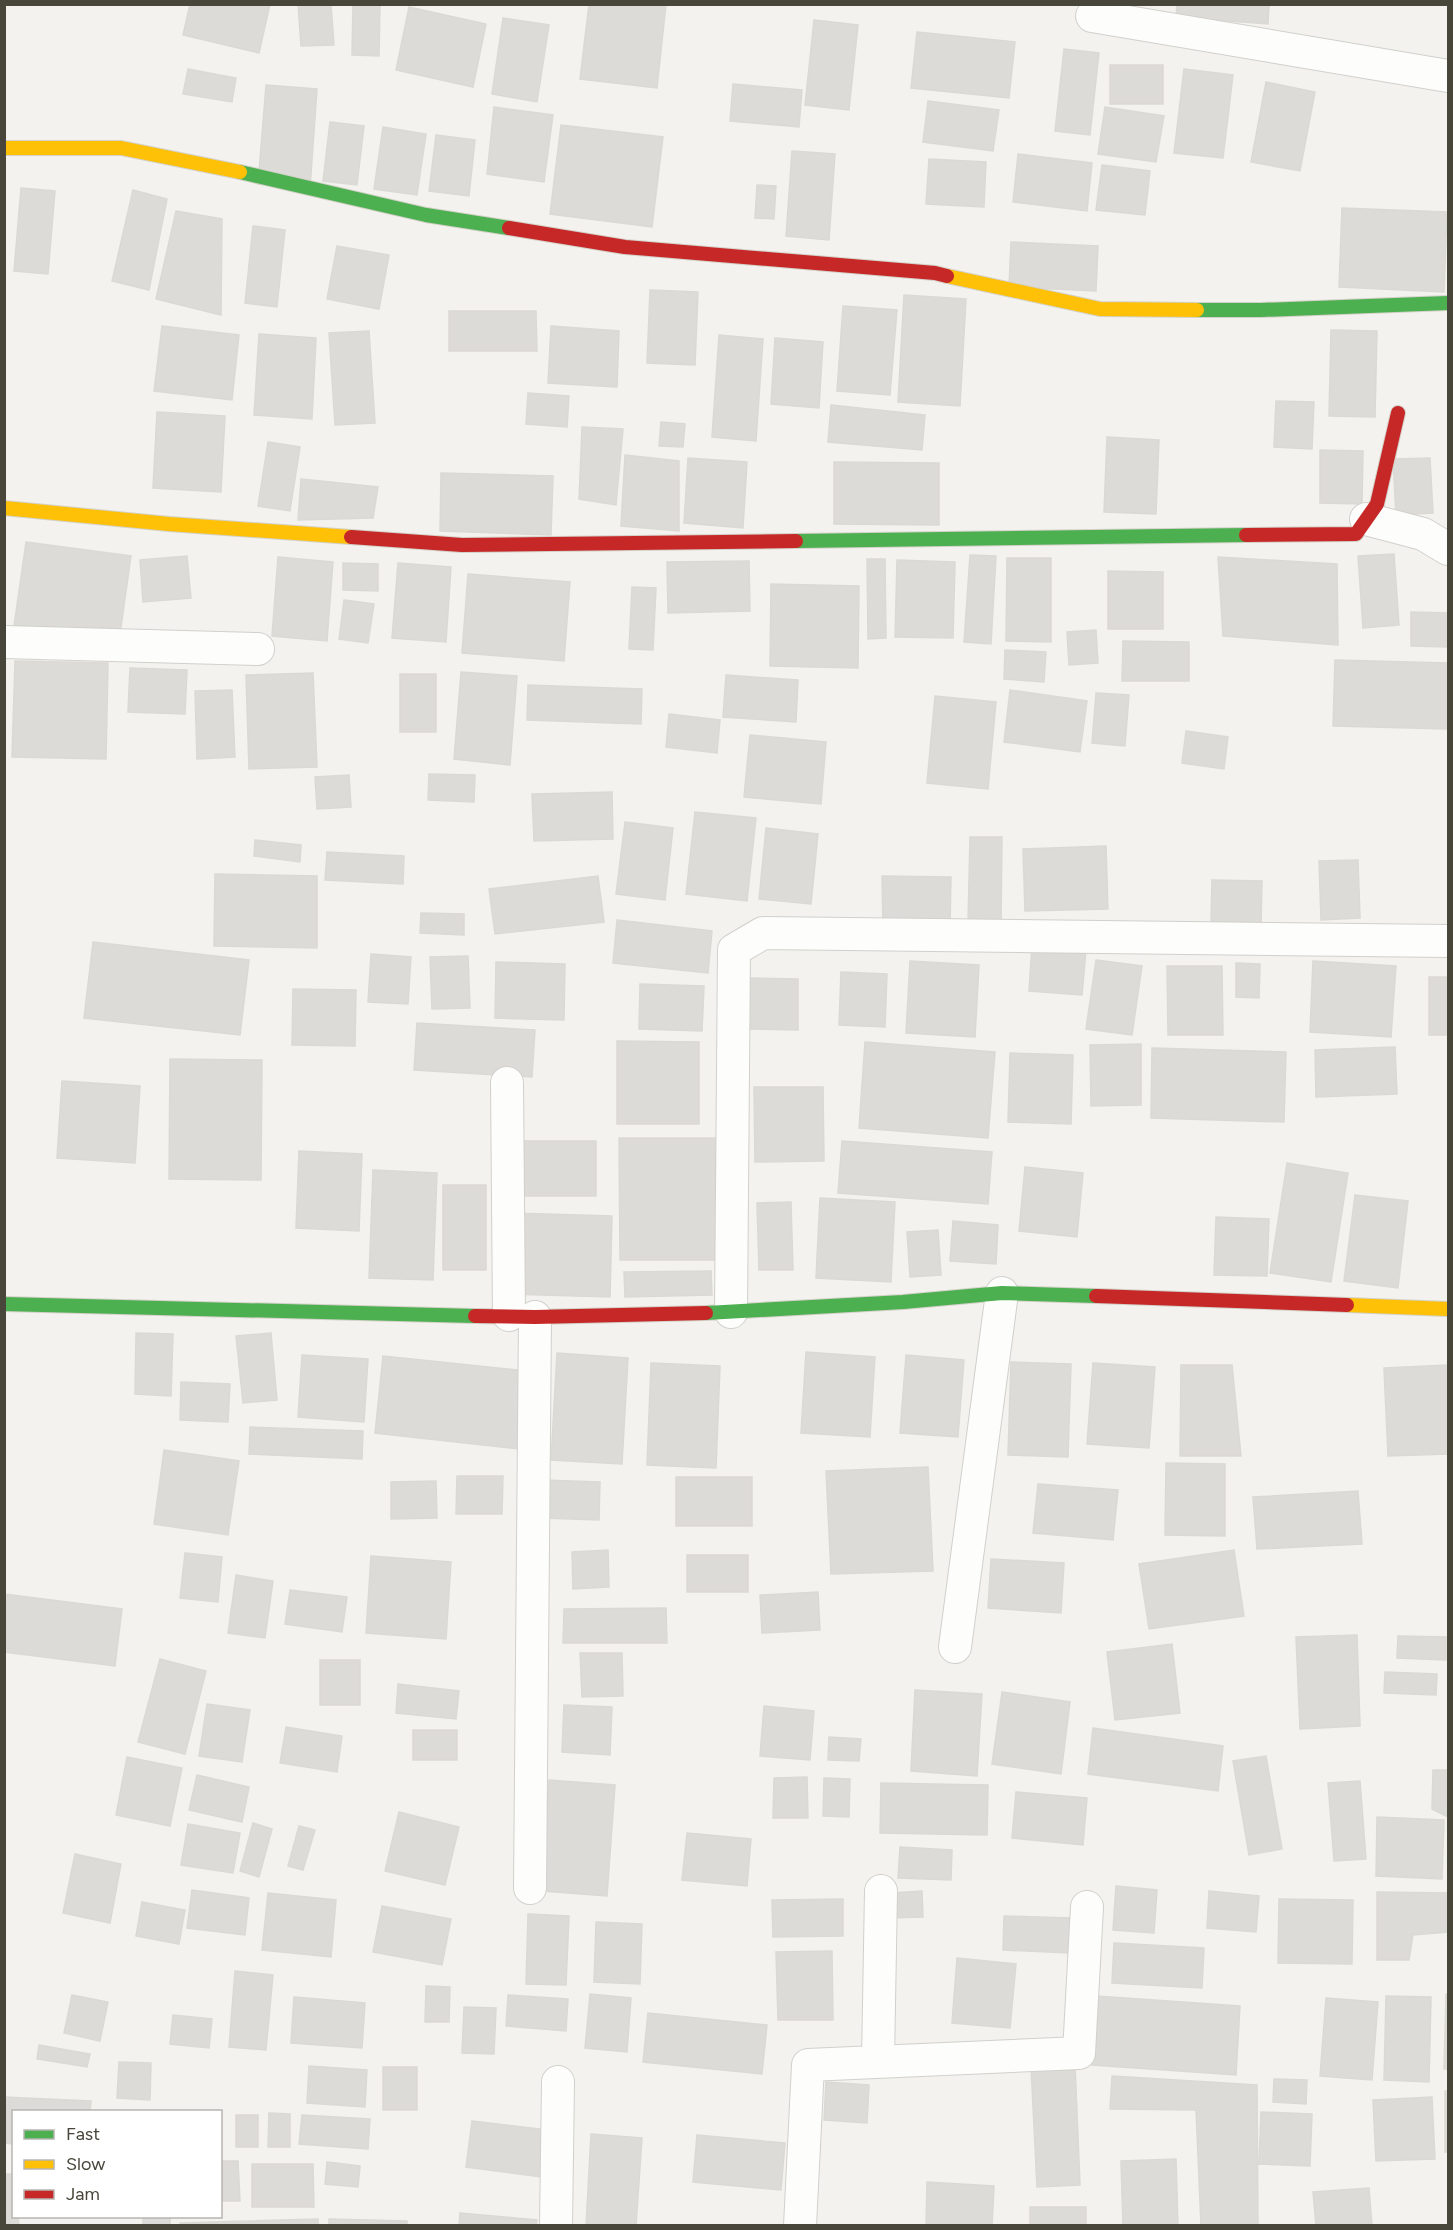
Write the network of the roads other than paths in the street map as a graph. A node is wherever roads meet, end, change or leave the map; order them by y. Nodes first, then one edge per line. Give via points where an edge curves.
1 (1092, 16) dead end
2 (1449, 76) edge
3 (4, 148) edge
4 (1449, 303) edge
5 (1398, 413) dead end
6 (4, 508) edge
7 (1366, 519) junction
8 (1449, 549) edge
9 (4, 642) edge
10 (258, 650) dead end
11 (1449, 941) edge
12 (507, 1083) dead end
13 (1002, 1293) junction
14 (4, 1304) edge
15 (1449, 1309) edge
16 (731, 1312) junction
17 (522, 1316) junction
18 (955, 1647) dead end
19 (530, 1888) dead end
20 (881, 1891) dead end
21 (1087, 1906) dead end
22 (878, 2061) junction
23 (558, 2082) dead end
24 (556, 2226) edge
25 (800, 2226) edge

1 - 2 street
3 - 4 street via 121,148 438,217 625,247 934,273 1100,309 1261,310
5 - 7 street via 1377,504
6 - 7 street via 462,545 1356,534
7 - 8 street via 1422,534
9 - 10 street
11 - 16 street via 763,933 734,950
12 - 17 street
13 - 15 street
13 - 16 street
13 - 18 street
14 - 17 street
16 - 17 street
17 - 19 street
20 - 22 street
21 - 22 street via 1079,2054
22 - 25 street via 808,2065
23 - 24 street

